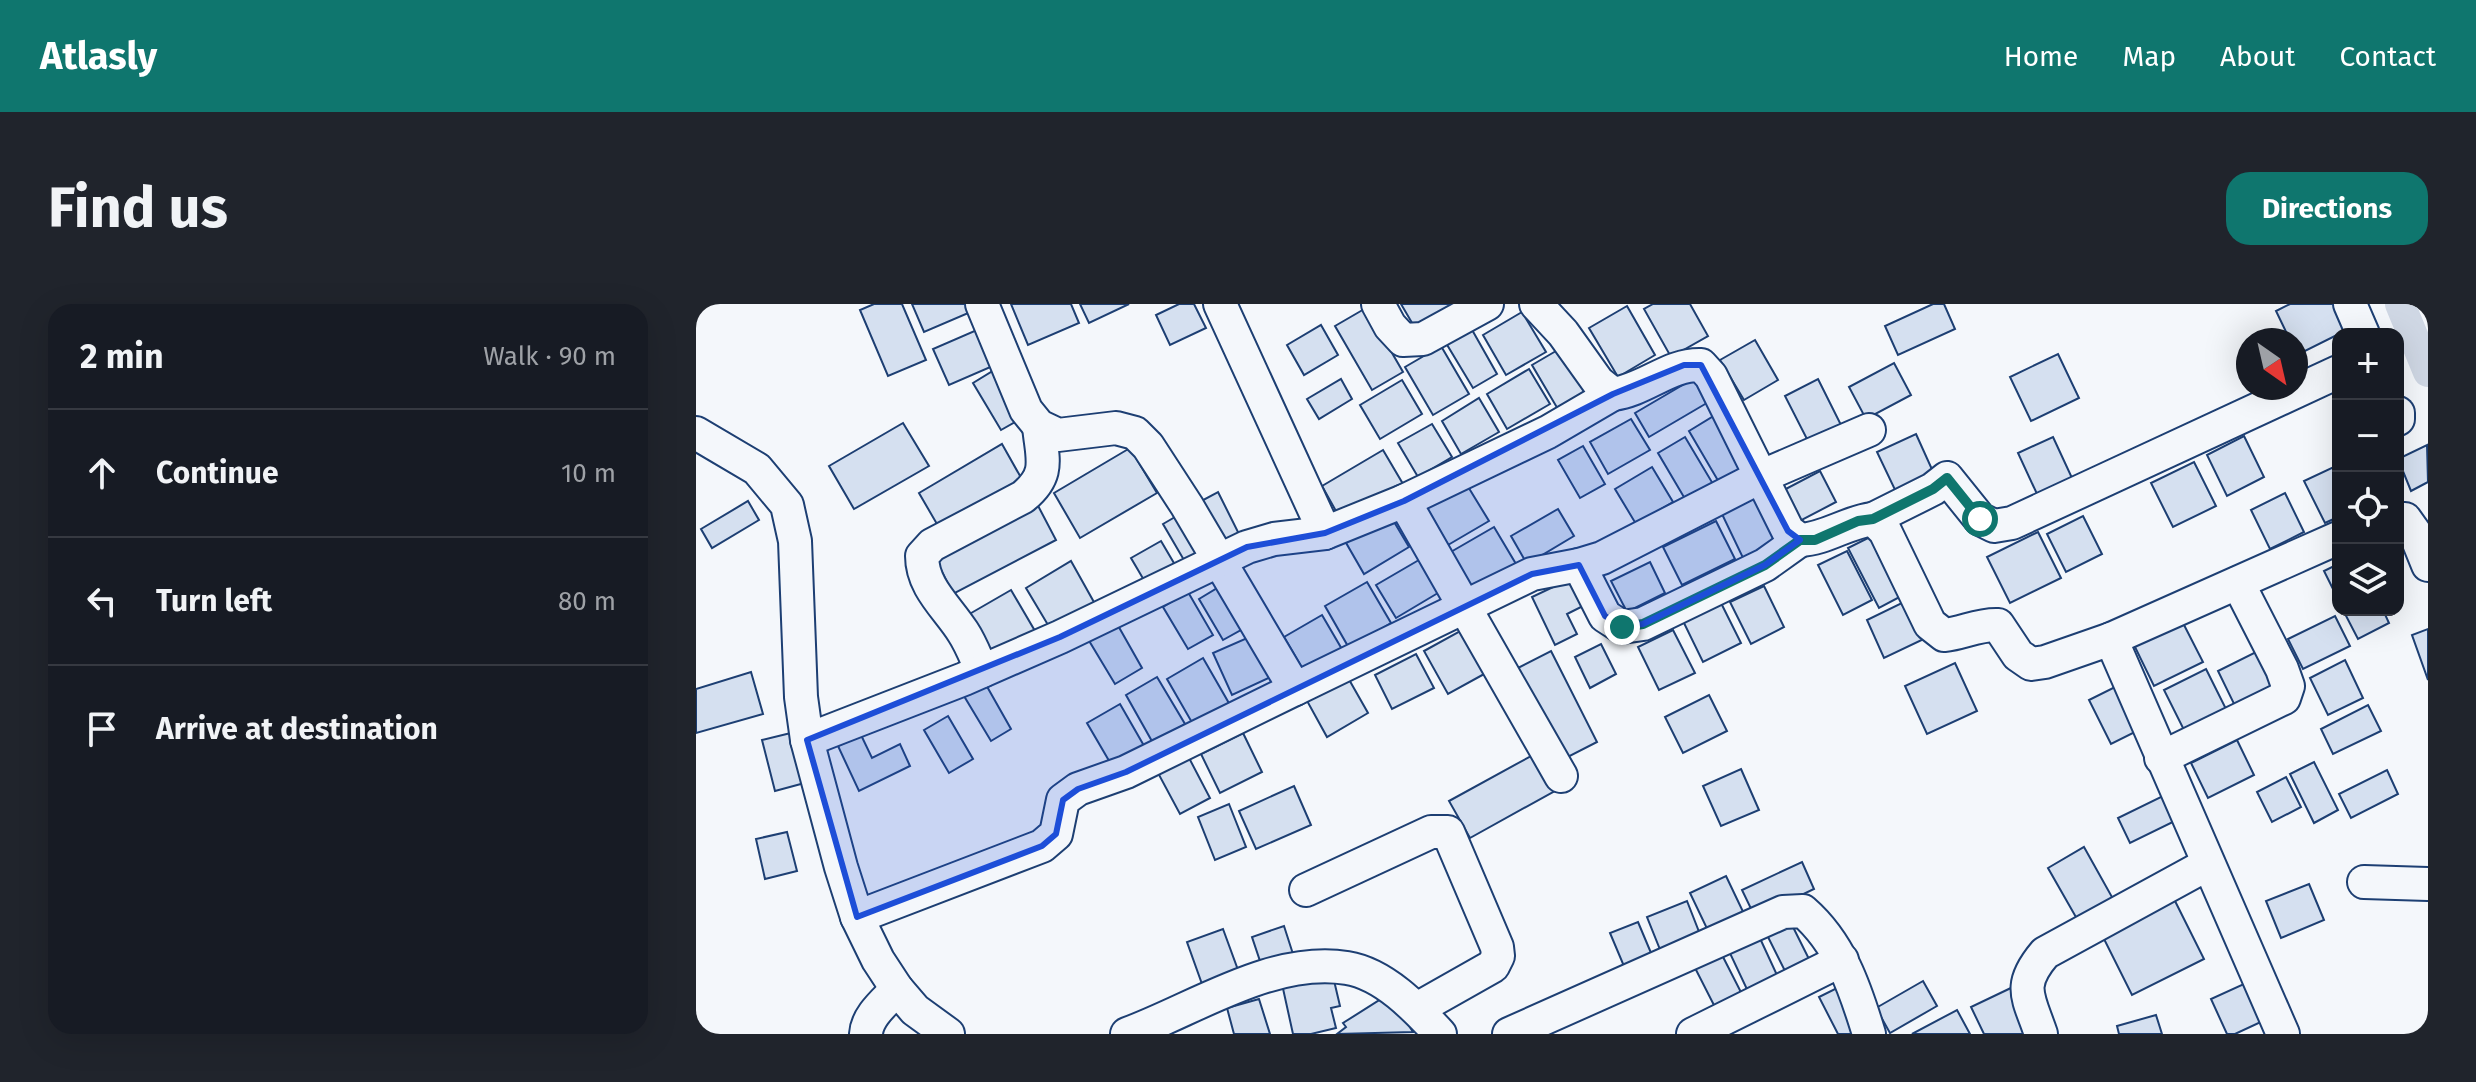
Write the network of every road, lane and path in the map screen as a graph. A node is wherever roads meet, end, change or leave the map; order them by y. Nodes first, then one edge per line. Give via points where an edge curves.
1 (982, 304) edge
2 (1220, 304) edge
3 (1378, 304) edge
4 (1487, 304) edge
5 (1536, 304) edge
6 (2350, 304) edge
7 (2360, 328) edge
8 (2332, 375) edge
9 (1613, 394) junction
10 (1039, 426) junction
11 (1869, 430) dead end
12 (696, 433) edge
13 (1760, 477) junction
14 (1404, 501) junction
15 (2404, 518) edge
16 (1873, 519) junction
17 (1325, 533) junction
18 (1800, 540) junction
19 (2332, 541) edge
20 (1218, 560) junction
21 (1579, 565) junction
22 (2428, 565) edge
23 (2238, 583) junction
24 (1463, 609) junction
25 (2111, 639) junction
26 (982, 671) junction
27 (1295, 689) junction
28 (807, 740) junction
29 (2161, 758) junction
30 (1561, 776) dead end
31 (2208, 864) junction
32 (2364, 882) dead end
33 (2428, 884) edge
34 (1306, 890) dead end
35 (857, 917) junction
36 (1842, 960) junction
37 (897, 989) junction
38 (1417, 1009) junction
39 (1135, 1033) edge
40 (866, 1034) edge
41 (948, 1034) edge
42 (1440, 1034) edge
43 (1509, 1034) edge
44 (1693, 1034) edge
45 (1869, 1034) edge
46 (2041, 1034) edge
47 (2283, 1034) edge

1 - 10 street via 1026,410
2 - 17 street
3 - 4 street via 1403,340 1423,339
5 - 9 street
6 - 7 street
8 - 16 street via 2012,523 1994,526 1980,519 1947,478
9 - 13 street via 1631,392 1684,365 1701,365
9 - 14 street via 1548,432
10 - 20 street via 1058,435 1116,428 1135,433
10 - 26 street via 1043,472 1036,487 932,545 922,556 922,569
11 - 13 street
12 - 28 street via 757,469 787,505 795,541
13 - 18 street via 1788,531
13 - 21 street
14 - 17 street
14 - 24 street
15 - 22 street
16 - 18 street via 1815,540
16 - 25 street via 1885,531 1930,624 1944,635 1998,625 2018,655 2031,664
17 - 20 street via 1274,539
18 - 21 street via 1765,565 1643,624 1622,627 1605,616
19 - 23 street
20 - 26 street
20 - 27 street
21 - 24 street via 1532,574
23 - 25 street
23 - 29 street via 2282,669 2288,686 2284,698
24 - 27 street
24 - 30 street
25 - 29 street
26 - 28 street
27 - 35 street via 1126,772 1078,789 1063,800 1056,834 1042,846
28 - 35 street
29 - 31 street
31 - 46 street via 2045,953 2029,972 2027,995
31 - 47 street
32 - 33 street
34 - 38 street via 1431,832 1448,832 1498,956 1493,966
35 - 37 street
36 - 43 street via 1803,911 1783,912
36 - 44 street
36 - 45 street
37 - 40 street via 874,1013
37 - 41 street
38 - 39 street via 1383,983 1349,968 1302,967 1240,985
38 - 42 street

